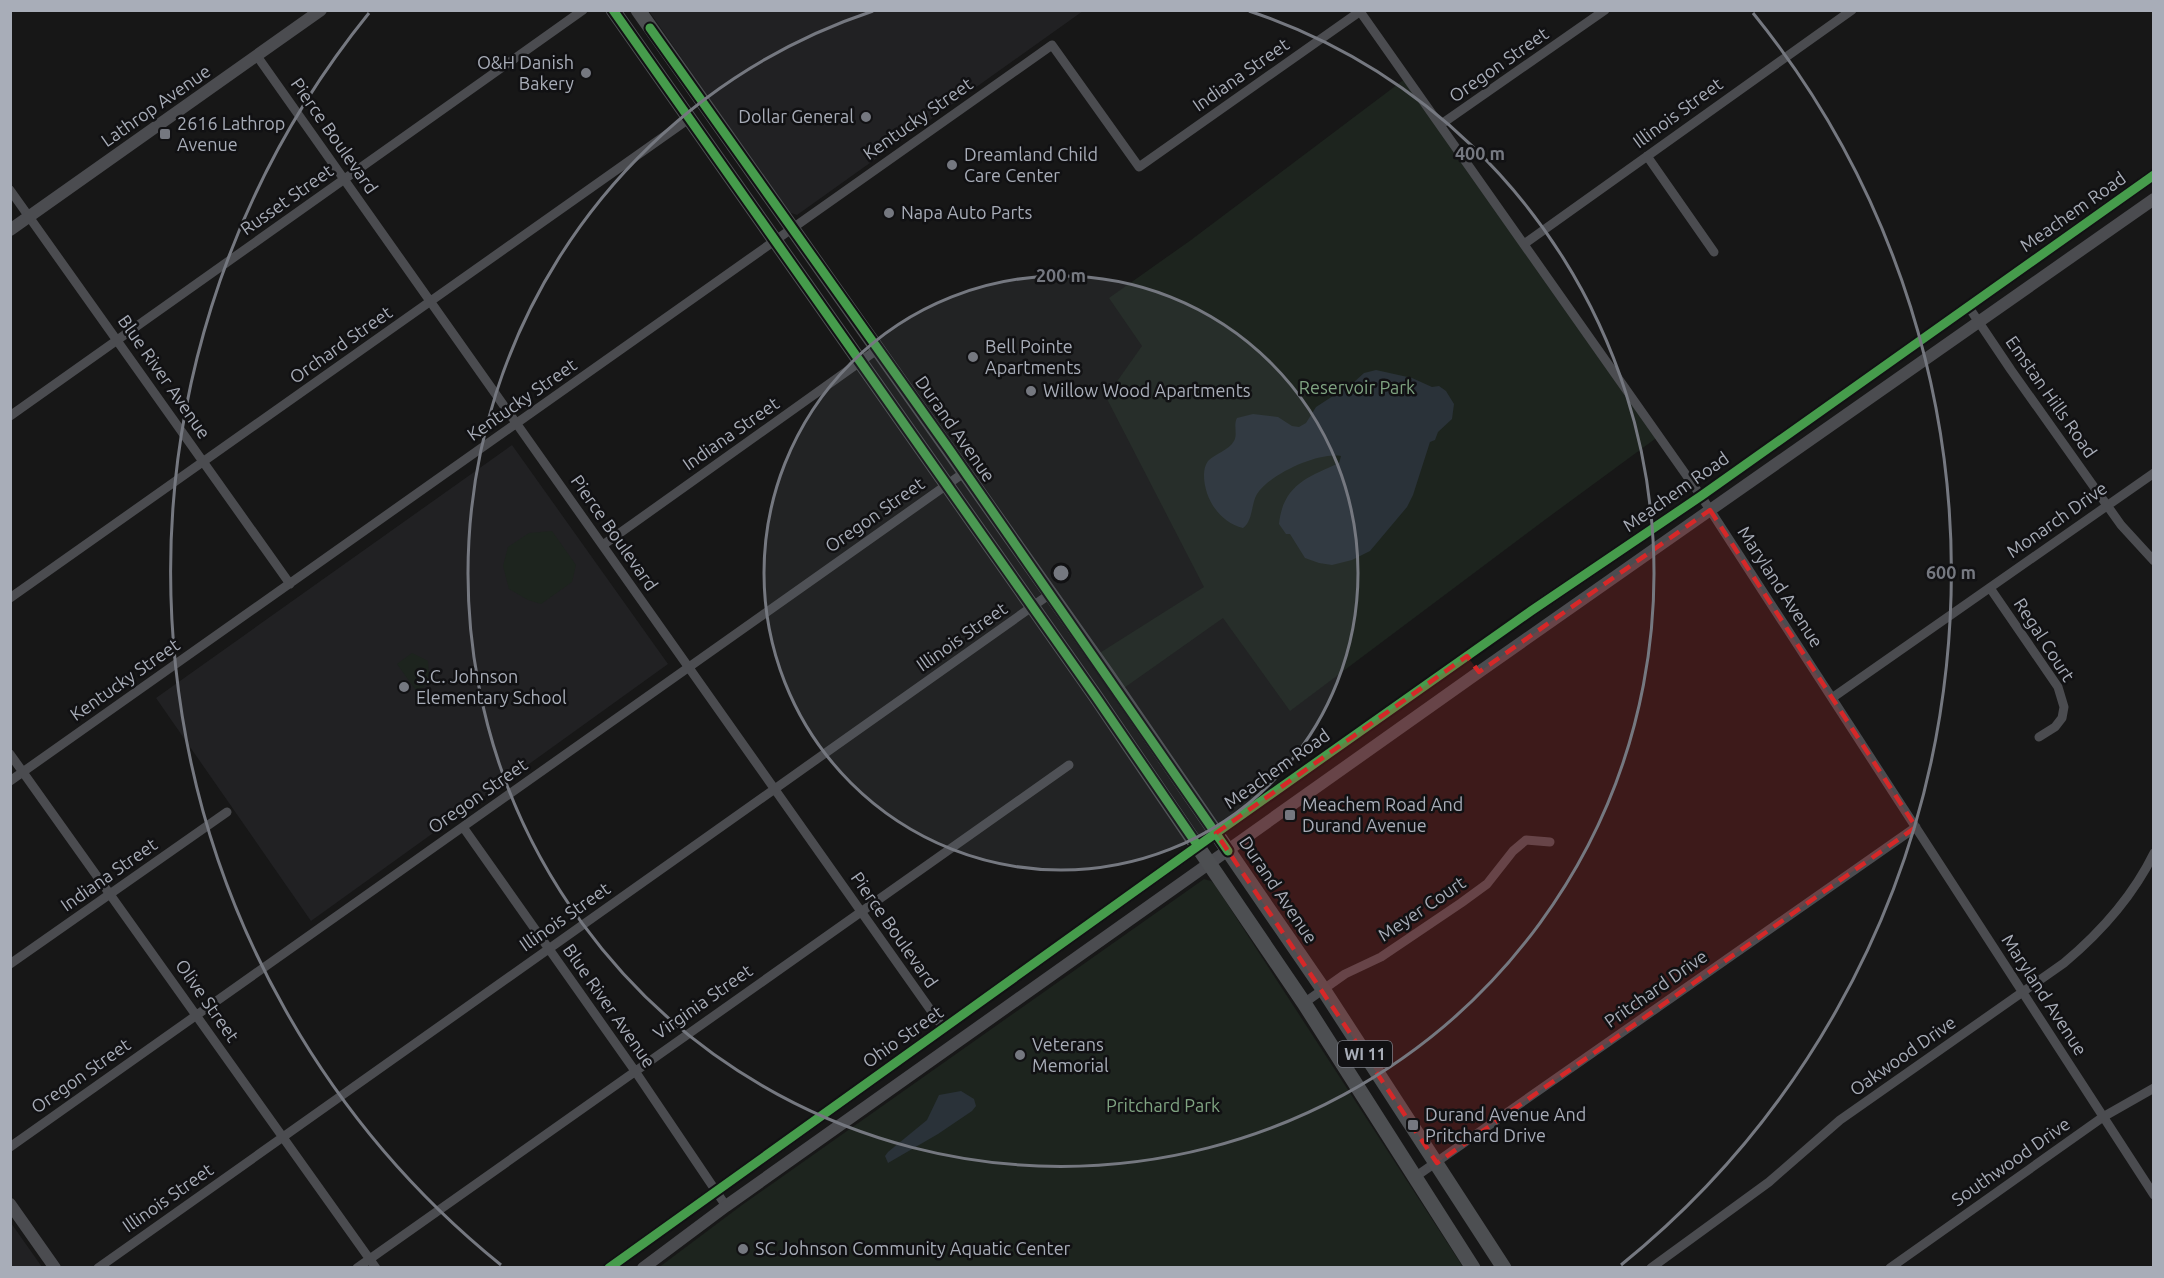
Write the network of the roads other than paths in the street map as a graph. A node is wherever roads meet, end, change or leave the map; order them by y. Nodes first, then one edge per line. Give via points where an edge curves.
1 (321, 10) edge
2 (583, 10) edge
3 (614, 10) edge
4 (638, 10) edge
5 (1605, 10) edge
6 (1852, 10) edge
7 (1360, 11) edge
8 (1052, 45) joint
9 (257, 56) junction
10 (690, 118) junction
11 (1440, 125) junction
12 (1647, 156) junction
13 (2154, 175) edge
14 (344, 180) junction
15 (10, 190) edge
16 (2154, 199) edge
17 (30, 217) junction
18 (792, 228) junction
19 (2078, 229) junction
20 (10, 230) edge
21 (776, 240) junction
22 (2088, 243) junction
23 (1524, 244) junction
24 (1714, 252) dead end
25 (430, 302) junction
26 (1968, 306) junction
27 (1978, 321) junction
28 (117, 340) junction
29 (878, 349) junction
30 (861, 362) junction
31 (1840, 396) junction
32 (1851, 410) junction
33 (10, 416) edge
34 (516, 424) junction
35 (204, 462) junction
36 (965, 472) junction
37 (2154, 473) edge
38 (947, 484) junction
39 (1701, 496) junction
40 (2107, 505) junction
41 (1710, 510) junction
42 (603, 546) junction
43 (2154, 561) edge
44 (1592, 569) junction
45 (290, 584) junction
46 (1603, 584) junction
47 (1990, 588) junction
48 (1050, 594) junction
49 (10, 598) edge
50 (1033, 606) junction
51 (1467, 656) junction
52 (689, 667) junction
53 (1479, 672) junction
54 (1832, 698) junction
55 (2039, 737) dead end
56 (1352, 738) junction
57 (10, 754) edge
58 (1364, 754) junction
59 (1069, 765) dead end
60 (24, 772) junction
61 (10, 781) edge
62 (775, 789) junction
63 (227, 812) dead end
64 (463, 827) junction
65 (1916, 827) junction
66 (1216, 833) junction
67 (1550, 842) dead end
68 (1198, 846) junction
69 (1228, 851) junction
70 (2154, 853) edge
71 (1210, 864) junction
72 (110, 894) junction
73 (861, 911) junction
74 (549, 949) junction
75 (10, 964) edge
76 (1323, 989) junction
77 (2022, 992) junction
78 (1304, 1003) junction
79 (196, 1015) junction
80 (944, 1029) junction
81 (635, 1071) junction
82 (2154, 1088) edge
83 (2103, 1117) junction
84 (283, 1137) junction
85 (10, 1147) edge
86 (1437, 1163) junction
87 (1416, 1177) junction
88 (716, 1190) junction
89 (2154, 1195) edge
90 (10, 1204) edge
91 (726, 1206) junction
92 (369, 1258) junction
93 (56, 1268) edge
94 (98, 1268) edge
95 (357, 1268) edge
96 (376, 1268) edge
97 (609, 1268) edge
98 (644, 1268) edge
99 (1473, 1268) edge
100 (1504, 1268) edge
101 (1651, 1268) edge
102 (1890, 1268) edge

1 - 9 street, Lathrop Avenue
2 - 14 street, Russet Street
3 - 10 main road, WI 11
4 - 18 main road, Durand Avenue / WI 11
5 - 11 street, Oregon Street
6 - 12 street, Illinois Street
7 - 8 street, Indiana Street via 1139,167
7 - 11 street, Maryland Avenue
8 - 18 street, Kentucky Street
9 - 14 street, Pierce Boulevard
9 - 17 street, Lathrop Avenue
10 - 21 main road, WI 11
10 - 25 street, Orchard Street
11 - 23 street, Maryland Avenue
12 - 23 street, Illinois Street
12 - 24 street
13 - 19 street, Meachem Road
14 - 25 street, Pierce Boulevard
14 - 28 street, Russet Street
15 - 17 street, Blue River Avenue
16 - 22 street, Meachem Road
17 - 20 street, Lathrop Avenue
17 - 28 street, Blue River Avenue
18 - 21 street, Kentucky Street
18 - 29 main road, Durand Avenue / WI 11
19 - 22 street
19 - 26 street, Meachem Road
21 - 30 main road, WI 11
21 - 34 street, Kentucky Street
22 - 27 street, Meachem Road
23 - 39 street, Maryland Avenue
25 - 34 street, Pierce Boulevard
25 - 35 street, Orchard Street
26 - 27 street, Emstan Hills Road
26 - 31 street, Meachem Road
27 - 32 street, Meachem Road
27 - 40 street, Emstan Hills Road
28 - 33 street, Russet Street
28 - 35 street, Blue River Avenue
29 - 30 street, Indiana Street
29 - 36 main road, Durand Avenue / WI 11
30 - 38 main road, WI 11
30 - 42 street, Indiana Street
31 - 32 street
31 - 39 street, Meachem Road
32 - 41 street, Meachem Road
34 - 42 street, Pierce Boulevard
34 - 45 street, Kentucky Street
35 - 45 street, Blue River Avenue
35 - 49 street, Orchard Street
36 - 38 street, Oregon Street
36 - 48 main road, Durand Avenue / WI 11
37 - 40 street, Monarch Drive
38 - 50 main road, WI 11
38 - 52 street, Oregon Street
39 - 41 street, Maryland Avenue
39 - 44 street, Meachem Road
40 - 43 street, Emstan Hills Road
40 - 47 street, Monarch Drive
41 - 46 street, Meachem Road
41 - 54 street, Maryland Avenue
42 - 52 street, Pierce Boulevard
44 - 46 street
44 - 51 street, Meachem Road
45 - 60 street, Kentucky Street
46 - 53 street, Meachem Road
47 - 54 street, Monarch Drive
47 - 55 street, Regal Court via 2058,687 2064,707 2062,718 2055,728
48 - 50 street, Illinois Street
48 - 66 main road, Durand Avenue / WI 11
50 - 62 street, Illinois Street
50 - 68 main road, WI 11
51 - 53 street
51 - 56 street, Meachem Road
52 - 62 street, Pierce Boulevard
52 - 64 street, Oregon Street
53 - 58 street, Meachem Road
54 - 65 street, Maryland Avenue
56 - 58 street
56 - 66 street, Meachem Road
57 - 60 street, Olive Street
58 - 69 street, Meachem Road
59 - 73 street, Virginia Street
60 - 61 street, Kentucky Street
60 - 72 street, Olive Street
62 - 73 street, Pierce Boulevard
62 - 74 street, Illinois Street
63 - 72 street, Indiana Street
64 - 74 street, Blue River Avenue
64 - 79 street, Oregon Street
65 - 77 street, Maryland Avenue
65 - 86 street, Pritchard Drive
66 - 68 street, Ohio Street
66 - 69 main road, Durand Avenue / WI 11
67 - 76 street, Meyer Court via 1526,840 1487,884 1468,898 1381,957
68 - 71 main road, WI 11
68 - 80 street, Ohio Street
69 - 71 street, Meachem Road
69 - 76 main road, Durand Avenue / WI 11
70 - 77 street, Oakwood Drive via 2138,882 2104,926 2064,963
71 - 78 main road, WI 11
71 - 91 street, Ohio Street
72 - 75 street, Indiana Street
72 - 79 street, Olive Street
73 - 80 street, Pierce Boulevard
73 - 81 street, Virginia Street
74 - 81 street, Blue River Avenue
74 - 84 street, Illinois Street
76 - 78 street, Meyer Court
76 - 86 main road, Durand Avenue / WI 11
77 - 83 street, Maryland Avenue
77 - 101 street, Oakwood Drive via 1840,1120 1769,1182
78 - 87 main road, WI 11
79 - 84 street, Olive Street
79 - 85 street, Oregon Street
80 - 88 street, Ohio Street
81 - 88 street, Blue River Avenue
81 - 92 street, Virginia Street
82 - 83 street, Southwood Drive
83 - 89 street, Maryland Avenue
83 - 102 street, Southwood Drive
84 - 92 street, Olive Street
84 - 94 street, Illinois Street
86 - 87 street, Pritchard Drive
86 - 100 main road, Durand Avenue / WI 11
87 - 99 main road, WI 11
88 - 91 street, Blue River Avenue
88 - 97 street, Ohio Street
90 - 93 street
91 - 98 street, Ohio Street
92 - 95 street, Virginia Street
92 - 96 street, Olive Street

